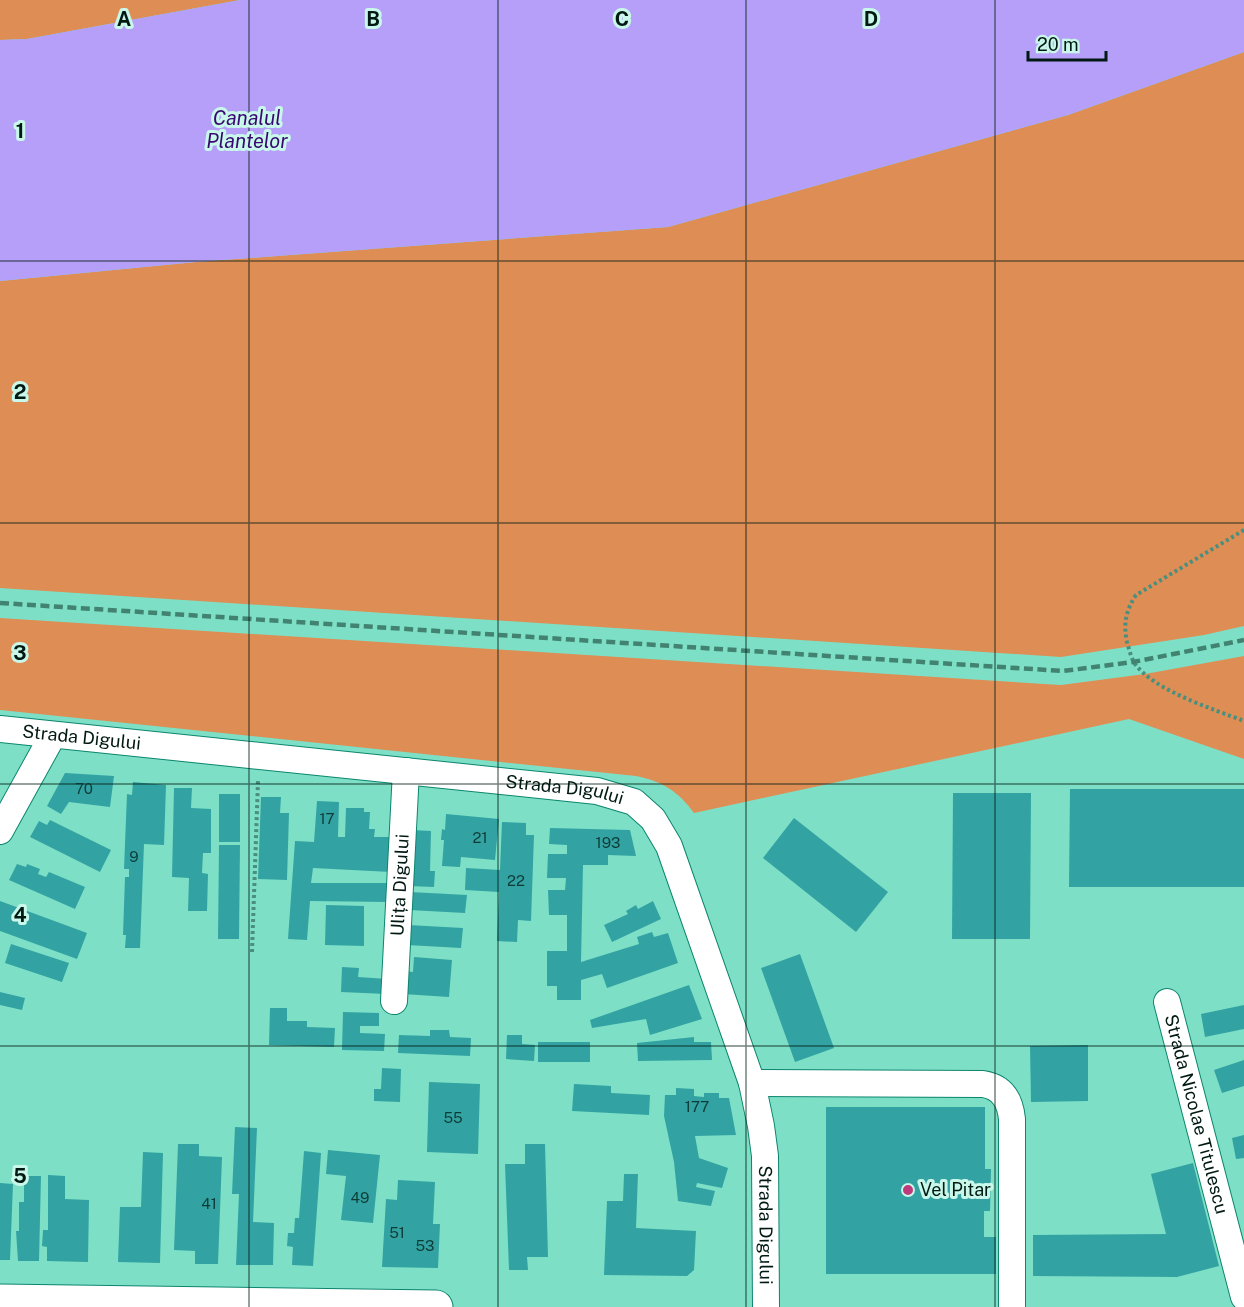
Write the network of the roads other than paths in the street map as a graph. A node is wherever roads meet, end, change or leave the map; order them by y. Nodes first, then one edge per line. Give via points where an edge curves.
1 (0, 729) edge
2 (53, 735) junction
3 (406, 771) junction
4 (0, 831) edge
5 (394, 1001) dead end
6 (1167, 1002) dead end
7 (752, 1083) junction
8 (1244, 1297) edge
9 (0, 1301) edge
10 (110, 1305) edge
11 (436, 1307) edge
12 (766, 1307) edge
13 (1012, 1307) edge

1 - 2 street, Strada Digului
2 - 3 street, Strada Digului
2 - 4 street
3 - 5 street, Ulița Digului
3 - 7 street, Strada Digului via 597,791 634,802 653,819 669,846
6 - 8 street, Strada Nicolae Titulescu
7 - 12 street, Strada Digului via 765,1156
7 - 13 street via 983,1084 999,1089 1009,1102 1012,1119
9 - 10 main road
10 - 11 main road

